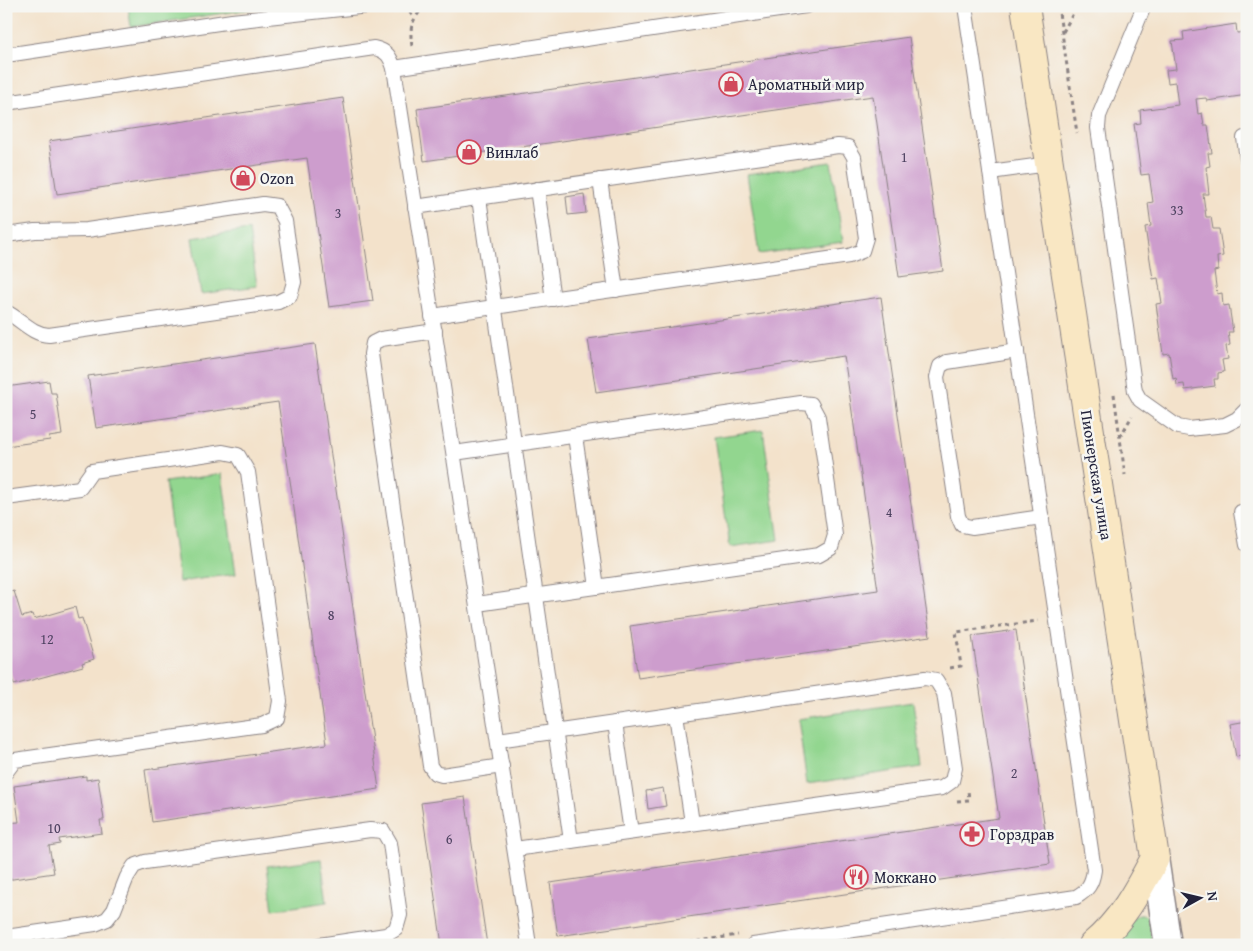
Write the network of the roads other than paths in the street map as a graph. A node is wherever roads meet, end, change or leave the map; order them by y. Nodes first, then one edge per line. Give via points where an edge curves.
1 (368, 6) edge
2 (806, 6) edge
3 (965, 6) edge
4 (1025, 6) edge
5 (1144, 6) edge
6 (6, 55) edge
7 (394, 68) junction
8 (6, 103) edge
9 (1247, 138) edge
10 (1247, 159) edge
11 (1049, 164) junction
12 (990, 172) junction
13 (600, 180) junction
14 (537, 189) junction
15 (479, 198) junction
16 (415, 207) junction
17 (6, 235) edge
18 (616, 290) junction
19 (553, 299) junction
20 (495, 307) junction
21 (6, 312) edge
22 (432, 316) junction
23 (435, 331) junction
24 (1017, 351) junction
25 (1247, 409) edge
26 (575, 436) junction
27 (514, 444) junction
28 (454, 453) junction
29 (6, 498) edge
30 (1247, 511) edge
31 (1042, 517) junction
32 (1247, 544) edge
33 (597, 587) junction
34 (536, 595) junction
35 (476, 604) junction
36 (676, 714) junction
37 (615, 723) junction
38 (556, 731) junction
39 (498, 740) junction
40 (502, 766) junction
41 (6, 772) edge
42 (692, 823) junction
43 (631, 832) junction
44 (571, 841) junction
45 (515, 849) junction
46 (1155, 858) junction
47 (6, 937) edge
48 (319, 945) edge
49 (529, 945) edge
50 (753, 945) edge
51 (1093, 945) edge
52 (1168, 945) edge

1 - 6 lane via 232,21
2 - 7 lane
3 - 12 lane
4 - 11 street, Пионерская улица
5 - 25 lane via 1099,116 1098,128 1135,392 1140,400 1178,427 1189,429 1224,425
7 - 8 lane via 383,50 374,48
7 - 16 lane
9 - 10 lane via 1244,138
11 - 12 lane
11 - 46 street, Пионерская улица
12 - 24 lane
13 - 14 lane
13 - 18 lane
13 - 18 lane via 848,147 854,157 866,238 862,252 849,256
14 - 15 lane
14 - 19 lane
15 - 16 lane
15 - 20 lane
16 - 22 lane
17 - 21 lane via 87,230 263,204 276,206 285,221 294,282 290,296 278,302 49,335 33,331
18 - 19 lane
19 - 20 lane
20 - 22 lane
20 - 27 lane
22 - 23 lane
23 - 28 lane
23 - 40 lane via 381,339 373,344 371,354 430,766 435,773 442,775
24 - 31 lane
24 - 31 lane via 947,362 940,366 937,377 955,498 962,525 972,527
26 - 27 lane
26 - 33 lane
26 - 33 lane via 801,403 812,404 818,417 835,535 831,548 819,555
27 - 28 lane
27 - 34 lane
28 - 35 lane
29 - 41 lane via 80,488 92,471 223,452 238,455 248,472 280,701 277,718 262,725 15,760
30 - 32 lane via 1241,512
31 - 50 lane via 1094,870 1086,891 1076,897
33 - 34 lane
34 - 35 lane
34 - 38 lane
35 - 39 lane
36 - 37 lane
36 - 42 lane
36 - 42 lane via 925,678 936,680 944,693 955,768 952,781 942,788
37 - 38 lane
37 - 43 lane
38 - 39 lane
38 - 44 lane
39 - 40 lane
40 - 45 lane
42 - 43 lane
43 - 44 lane
44 - 45 lane
45 - 49 lane
46 - 51 street via 1123,914
46 - 52 street, Пионерская улица
47 - 48 lane via 95,924 106,919 114,910 134,866 145,862 370,830 383,831 390,843 400,915 396,929 386,935

